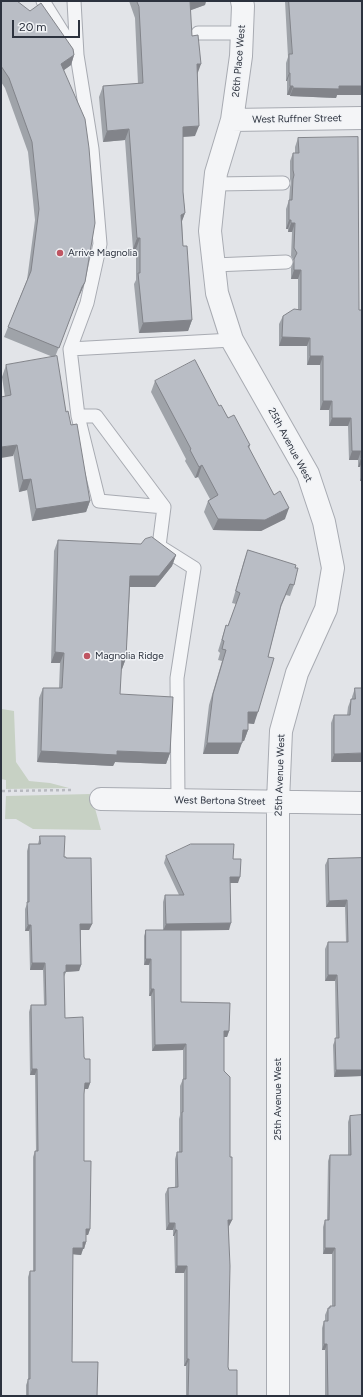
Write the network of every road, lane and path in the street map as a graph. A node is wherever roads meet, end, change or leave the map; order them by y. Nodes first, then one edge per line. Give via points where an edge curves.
1 (43, 1) edge
2 (74, 1) edge
3 (242, 1) edge
4 (198, 33) dead end
5 (242, 33) junction
6 (77, 55) junction
7 (362, 118) edge
8 (232, 120) junction
9 (282, 183) dead end
10 (215, 184) junction
11 (286, 262) dead end
12 (214, 265) junction
13 (232, 340) junction
14 (70, 350) junction
15 (78, 416) junction
16 (164, 507) junction
17 (72, 790) dead end
18 (2, 791) dead end
19 (101, 799) dead end
20 (178, 800) junction
21 (278, 802) junction
22 (362, 803) edge
23 (278, 1396) edge

1 - 6 lane
2 - 6 lane
3 - 5 street, 26th Place West
4 - 5 lane
5 - 8 street, 26th Place West
6 - 14 lane via 92,149 100,244 87,303
7 - 8 street, West Ruffner Street
8 - 10 street, 25th Avenue West
9 - 10 lane
10 - 12 street, 25th Avenue West via 210,231
11 - 12 lane
12 - 13 street, 25th Avenue West via 217,293
13 - 14 lane
13 - 21 street, 25th Avenue West via 308,474 324,522 333,568 326,609 296,673 280,731
14 - 15 lane
15 - 16 lane via 96,416
15 - 16 lane via 99,501
16 - 20 lane via 159,546 194,568 177,678
17 - 18 path
19 - 20 street, West Bertona Street
20 - 21 street, West Bertona Street
21 - 22 street, West Bertona Street
21 - 23 street, 25th Avenue West

